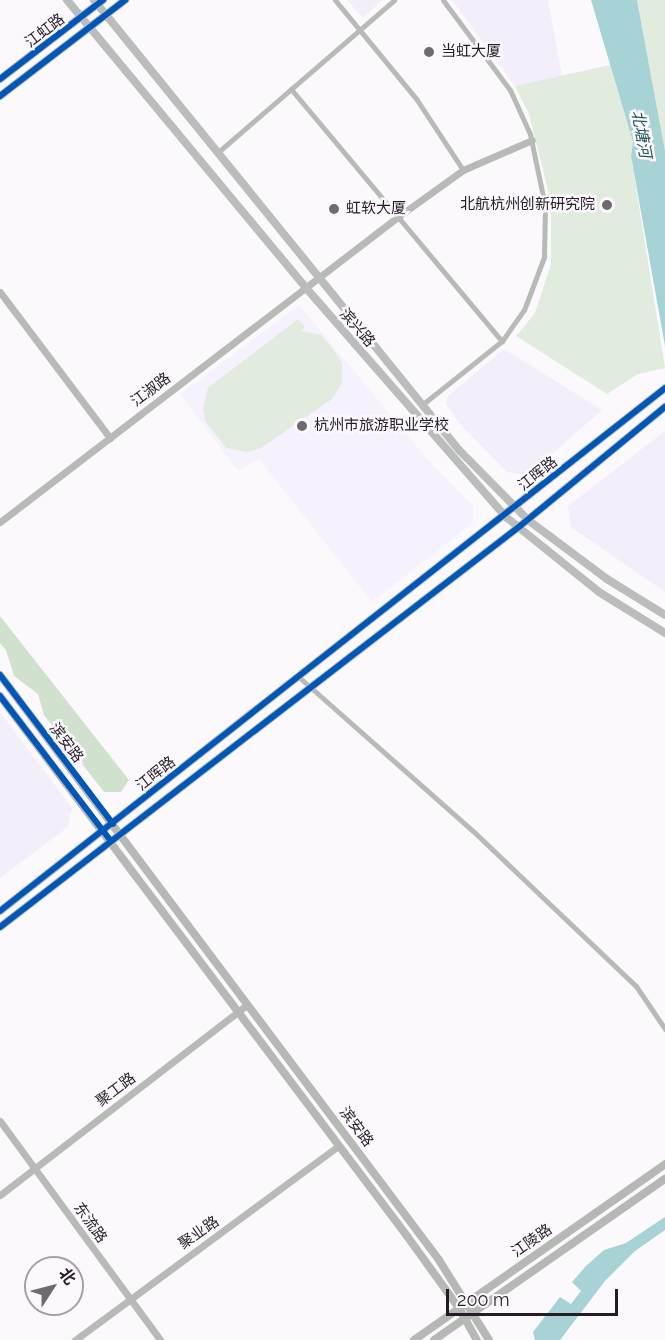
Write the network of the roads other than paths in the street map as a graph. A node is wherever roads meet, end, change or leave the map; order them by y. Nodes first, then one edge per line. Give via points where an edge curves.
1 (67, 0) edge
2 (124, 0) edge
3 (335, 0) edge
4 (394, 0) edge
5 (443, 0) edge
6 (98, 1) edge
7 (106, 15) junction
8 (82, 17) junction
9 (90, 28) junction
10 (361, 30) junction
11 (0, 79) edge
12 (291, 89) junction
13 (0, 96) edge
14 (532, 140) junction
15 (217, 153) junction
16 (463, 170) junction
17 (399, 216) junction
18 (318, 279) junction
19 (307, 289) junction
20 (0, 292) edge
21 (502, 341) junction
22 (665, 388) edge
23 (423, 404) junction
24 (665, 407) edge
25 (111, 438) junction
26 (516, 507) junction
27 (506, 517) junction
28 (528, 520) junction
29 (0, 522) edge
30 (520, 526) junction
31 (665, 615) edge
32 (665, 633) edge
33 (0, 675) edge
34 (300, 678) junction
35 (309, 688) junction
36 (0, 696) edge
37 (113, 824) junction
38 (104, 831) junction
39 (120, 835) junction
40 (111, 843) junction
41 (0, 911) edge
42 (0, 927) edge
43 (248, 1005) junction
44 (238, 1013) junction
45 (665, 1029) edge
46 (0, 1121) edge
47 (338, 1146) junction
48 (665, 1164) edge
49 (34, 1169) junction
50 (665, 1179) edge
51 (0, 1195) edge
52 (130, 1299) junction
53 (467, 1302) junction
54 (459, 1308) junction
55 (473, 1312) junction
56 (465, 1318) junction
57 (75, 1340) edge
58 (160, 1340) edge
59 (414, 1340) edge
60 (434, 1340) edge
61 (477, 1340) edge
62 (489, 1340) edge

1 - 8 main road, 滨兴路
2 - 7 main road, 江虹路
3 - 10 street
4 - 10 street
5 - 14 street via 510,90
6 - 7 main road, 滨兴路
6 - 8 main road, 江虹路
7 - 9 main road, 江虹路
7 - 15 main road, 滨兴路
8 - 9 main road, 滨兴路
8 - 11 main road, 江虹路
9 - 13 main road, 江虹路
9 - 19 main road, 滨兴路
10 - 12 street
10 - 16 street via 417,100
12 - 15 street
12 - 17 street
14 - 16 street, 江淑路 via 494,153
14 - 21 street via 545,206 544,257 524,310
15 - 18 main road, 滨兴路
16 - 17 street, 江淑路
17 - 18 street, 江淑路
17 - 21 street
18 - 19 street, 江淑路
18 - 23 main road, 滨兴路
19 - 25 street, 江淑路
19 - 27 main road, 滨兴路
20 - 25 street
21 - 23 street
22 - 26 main road, 江晖路
23 - 26 main road, 滨兴路 via 459,450
24 - 28 main road, 江晖路
25 - 29 street, 江淑路
26 - 27 main road, 江晖路
26 - 28 main road, 滨兴路
27 - 30 main road, 滨兴路
27 - 34 main road, 江晖路
28 - 30 main road, 江晖路
28 - 31 main road, 滨兴路
30 - 32 main road, 滨兴路 via 599,592
30 - 35 main road, 江晖路
33 - 37 main road, 滨安路
34 - 35 street
34 - 37 main road, 江晖路
35 - 39 main road, 江晖路
35 - 45 street via 473,831 636,986
36 - 38 main road, 滨安路
37 - 38 main road, 江晖路
37 - 39 main road, 滨安路
38 - 40 main road, 滨安路
38 - 41 main road, 江晖路
39 - 40 main road, 江晖路
39 - 43 main road, 滨安路
40 - 42 main road, 江晖路
40 - 44 main road, 滨安路
43 - 44 street, 聚工路
43 - 53 main road, 滨安路
44 - 47 main road, 滨安路
44 - 49 street, 聚工路
46 - 49 street, 东流路
47 - 52 street, 聚业路
47 - 54 main road, 滨安路
48 - 53 main road, 江陵路
49 - 51 street, 聚工路
49 - 52 street, 东流路
50 - 55 main road, 江陵路
52 - 57 street, 聚业路
52 - 58 street, 东流路
53 - 54 main road, 江陵路
53 - 55 main road, 滨安路
54 - 56 main road, 滨安路
54 - 59 main road, 江陵路
55 - 56 main road, 江陵路
55 - 62 main road, 滨安路
56 - 60 main road, 江陵路
56 - 61 main road, 滨安路

